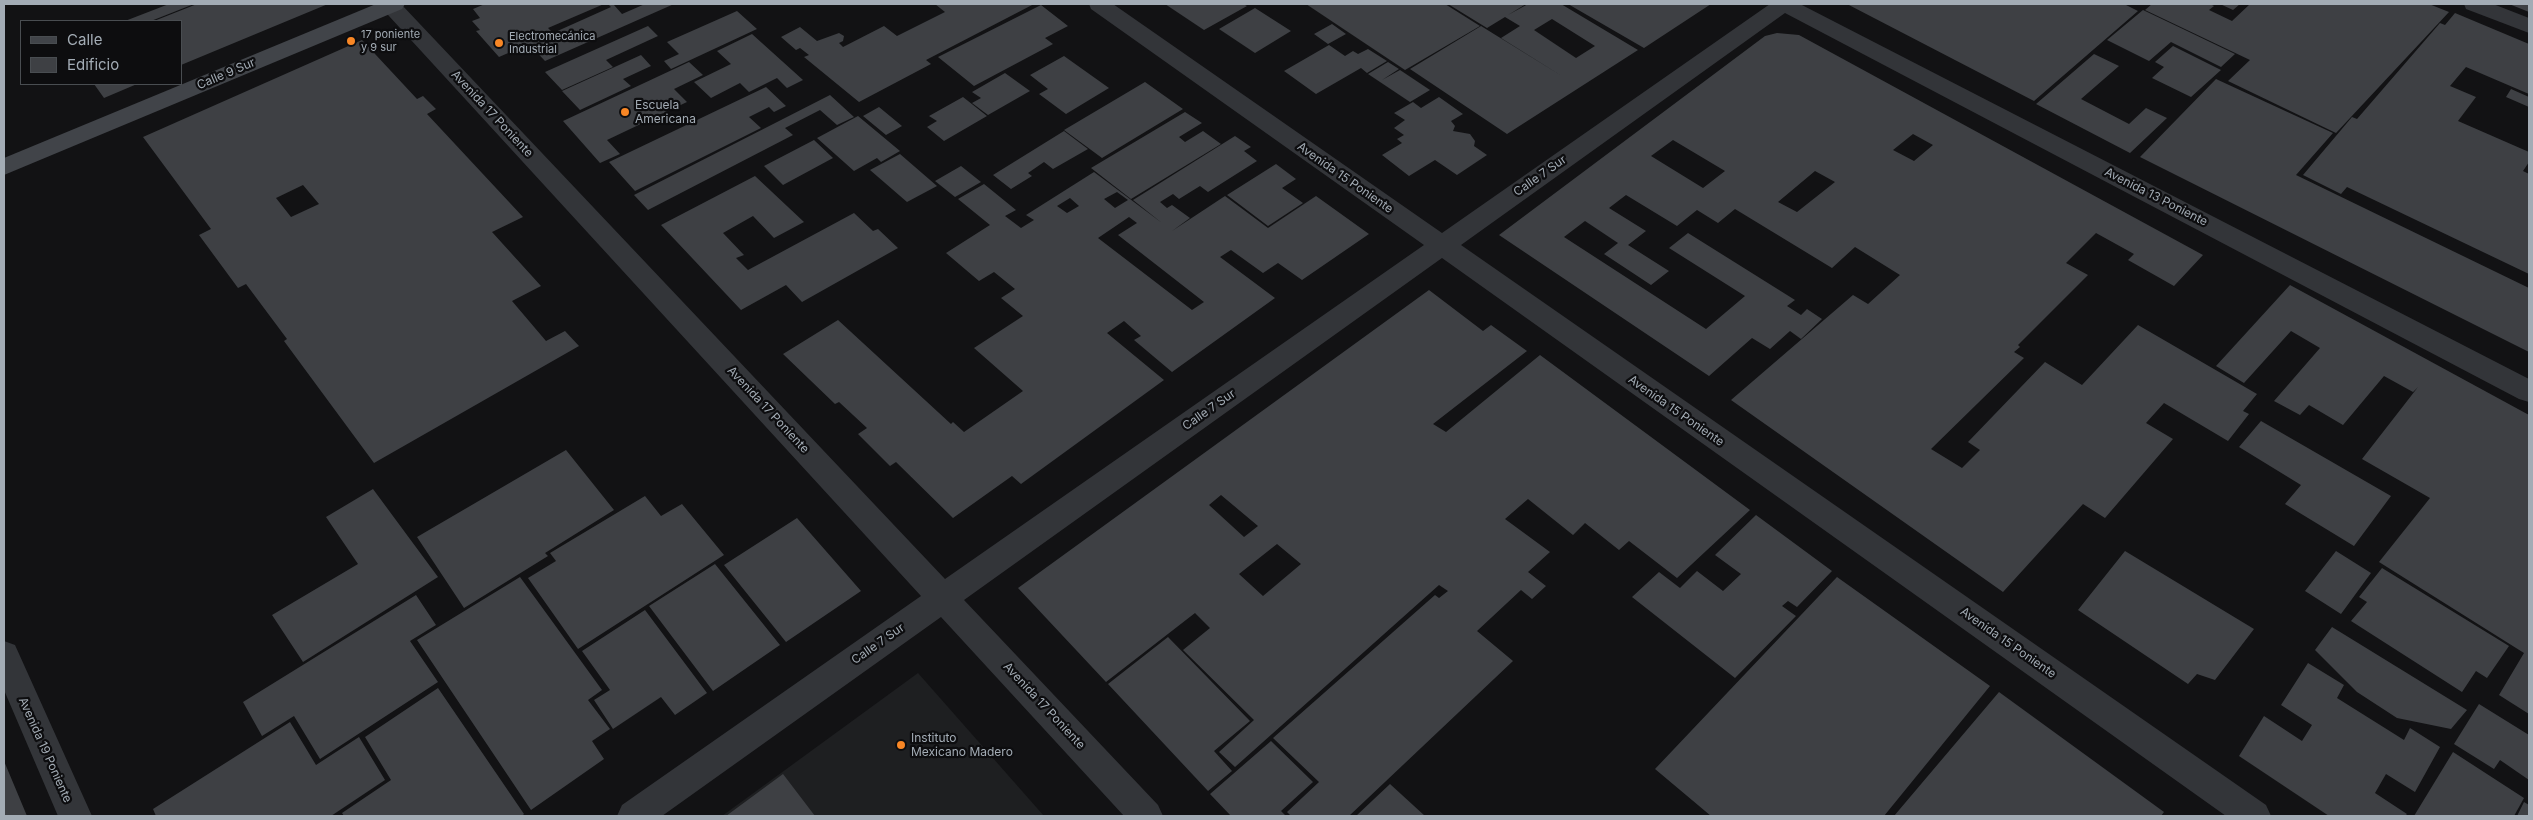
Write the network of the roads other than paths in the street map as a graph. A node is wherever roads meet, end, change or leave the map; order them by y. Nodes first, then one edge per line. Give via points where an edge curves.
1 (391, 4) edge
2 (1099, 4) edge
3 (1784, 4) edge
4 (2474, 4) edge
5 (2529, 26) edge
6 (4, 167) edge
7 (1441, 246) junction
8 (2529, 390) edge
9 (944, 598) junction
10 (4, 655) edge
11 (74, 816) edge
12 (634, 816) edge
13 (1146, 816) edge
14 (2254, 816) edge

1 - 6 street, Calle 9 Sur
1 - 9 street, Avenida 17 Poniente
2 - 7 street, Avenida 15 Poniente
3 - 7 street, Calle 7 Sur
3 - 8 street, Avenida 13 Poniente
4 - 5 street
7 - 9 street, Calle 7 Sur
7 - 14 street, Avenida 15 Poniente
9 - 12 street, Calle 7 Sur
9 - 13 street, Avenida 17 Poniente
10 - 11 street, Avenida 19 Poniente

